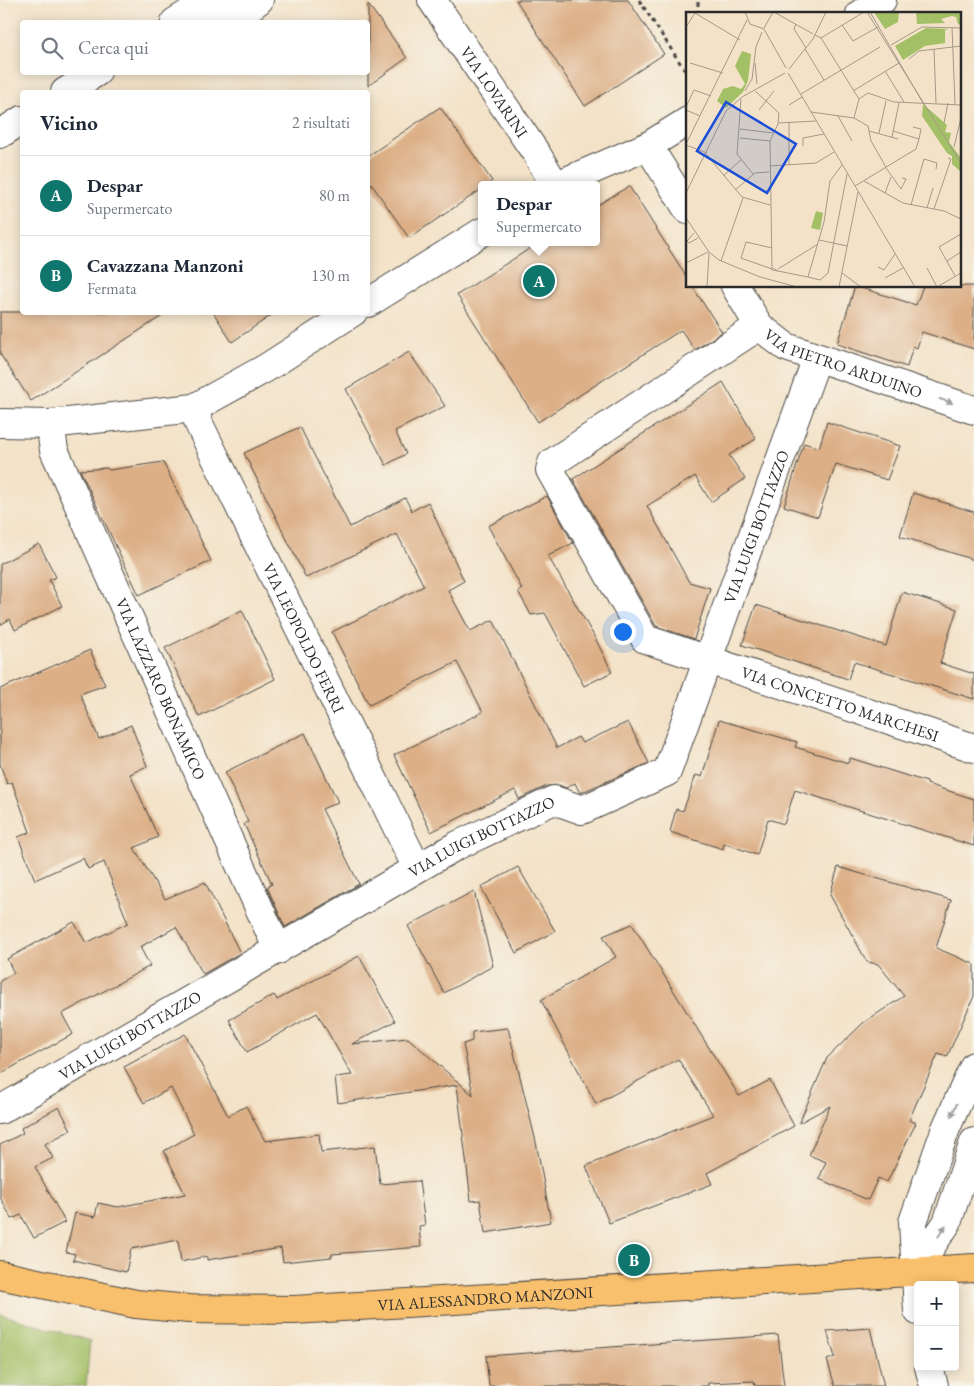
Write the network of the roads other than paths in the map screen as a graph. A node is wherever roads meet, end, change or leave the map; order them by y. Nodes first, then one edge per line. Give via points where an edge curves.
1 (259, 0) edge
2 (432, 0) edge
3 (882, 0) edge
4 (863, 12) edge
5 (178, 20) edge
6 (92, 75) edge
7 (68, 90) edge
8 (20, 121) edge
9 (686, 122) edge
10 (0, 134) edge
11 (648, 146) junction
12 (554, 181) edge
13 (565, 181) edge
14 (686, 207) edge
15 (478, 234) edge
16 (736, 288) edge
17 (370, 302) edge
18 (348, 315) edge
19 (759, 326) junction
20 (817, 358) junction
21 (194, 408) junction
22 (974, 410) edge
23 (0, 423) edge
24 (50, 424) junction
25 (707, 659) junction
26 (974, 748) edge
27 (417, 868) junction
28 (278, 950) junction
29 (974, 1066) edge
30 (0, 1110) edge
31 (974, 1142) edge
32 (974, 1268) edge
33 (914, 1271) junction
34 (0, 1275) edge
35 (915, 1281) edge
36 (930, 1371) edge
37 (934, 1386) edge

1 - 5 street via 246,9 196,9
2 - 12 street, VIA LOVARINI
3 - 4 street
6 - 7 street
8 - 10 street
9 - 11 street
11 - 13 street
11 - 14 street
15 - 17 street
16 - 19 street, VIA PIETRO ARDUINO
18 - 21 street via 266,368
19 - 20 street, VIA PIETRO ARDUINO via 786,347
19 - 25 street, VIA CONCETTO MARCHESI via 552,463 550,470 645,639
20 -> 22 street, VIA PIETRO ARDUINO
20 - 25 street, VIA LUIGI BOTTAZZO
21 - 24 street
21 - 27 street, VIA LEOPOLDO FERRI
23 - 24 street
24 - 28 street, VIA LAZZARO BONAMICO via 54,450
25 - 26 street, VIA CONCETTO MARCHESI
25 - 27 street, VIA LUIGI BOTTAZZO via 667,772 582,810 554,800
27 - 28 street, VIA LUIGI BOTTAZZO
28 - 30 street, VIA LUIGI BOTTAZZO
29 -> 33 street via 946,1128 913,1222
33 -> 31 street via 947,1223
32 - 33 main road, VIA ALESSANDRO MANZONI
33 - 34 main road, VIA ALESSANDRO MANZONI via 294,1310 189,1310 136,1304
33 - 35 street
36 - 37 street

